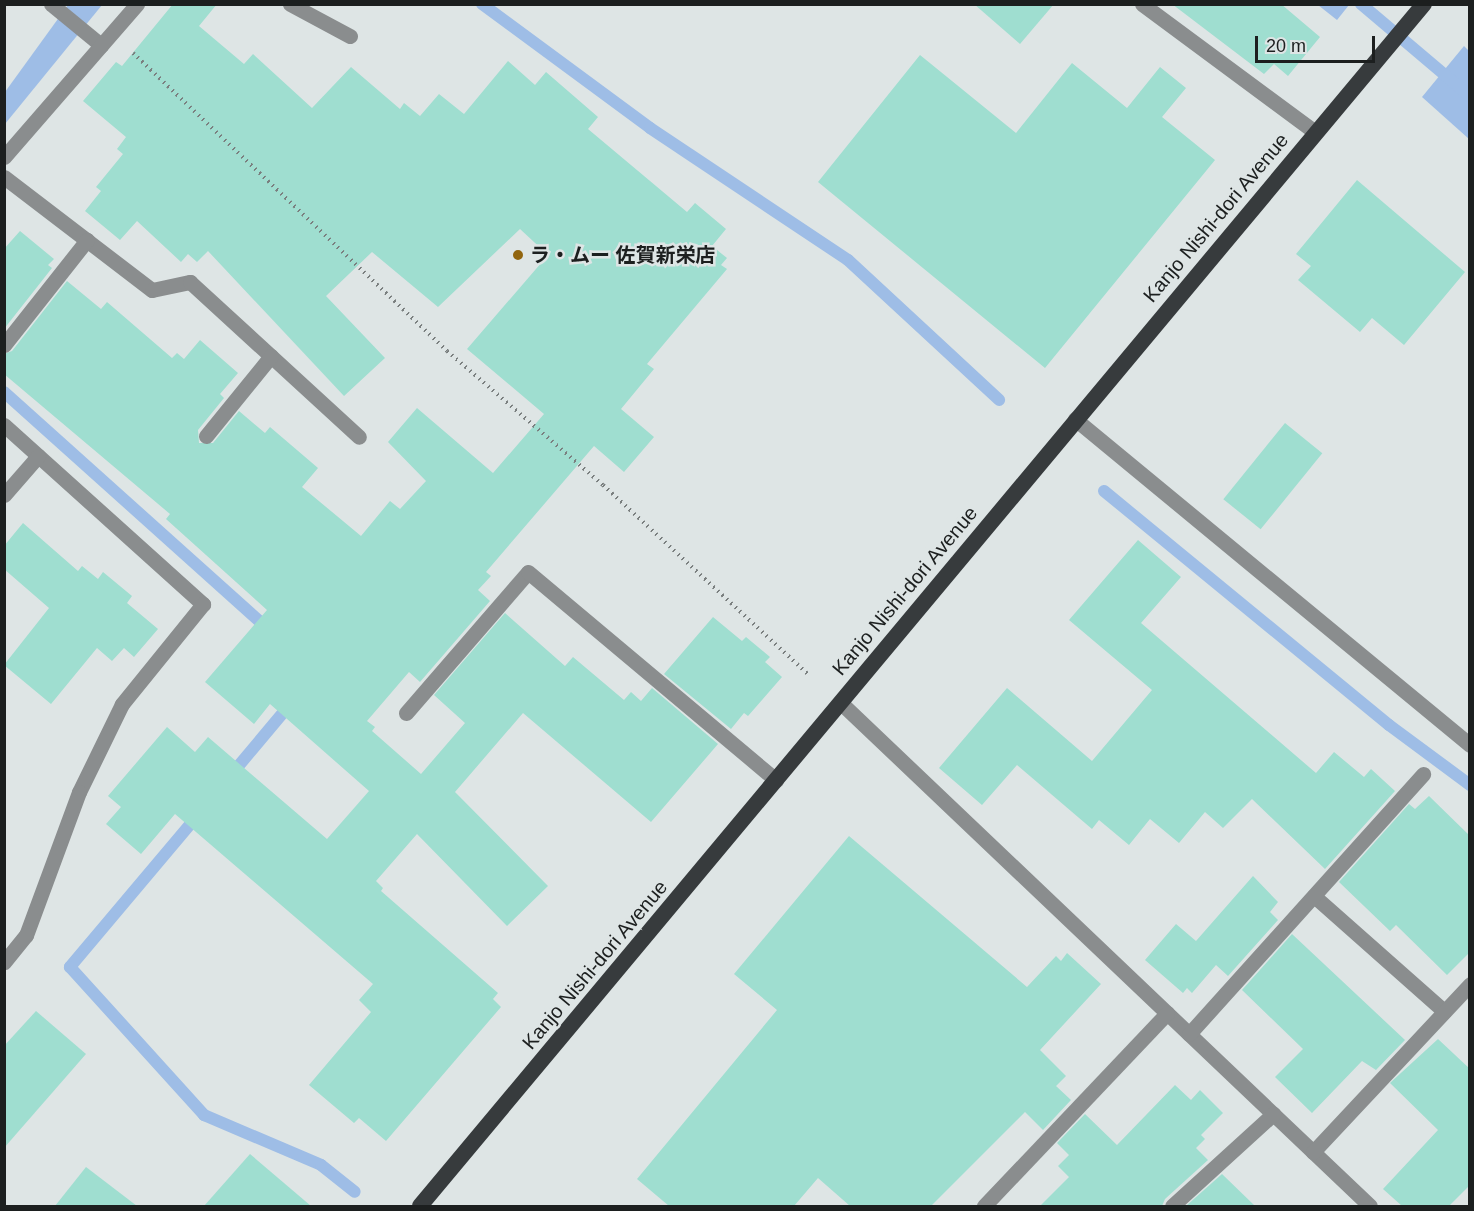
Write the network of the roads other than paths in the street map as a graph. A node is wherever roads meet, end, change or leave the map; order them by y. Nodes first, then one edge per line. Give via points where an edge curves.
1 (137, 4) edge
2 (290, 4) edge
3 (1142, 4) edge
4 (53, 6) edge
5 (1422, 7) edge
6 (350, 36) dead end
7 (101, 45) junction
8 (1315, 132) junction
9 (4, 158) edge
10 (4, 177) edge
11 (87, 240) junction
12 (4, 345) edge
13 (271, 356) junction
14 (1075, 419) junction
15 (4, 425) edge
16 (206, 435) dead end
17 (359, 437) dead end
18 (38, 456) junction
19 (4, 495) edge
20 (841, 703) junction
21 (406, 713) dead end
22 (1470, 745) edge
23 (1423, 774) dead end
24 (776, 780) junction
25 (1314, 896) junction
26 (4, 962) edge
27 (1470, 984) edge
28 (1444, 1011) junction
29 (1167, 1013) junction
30 (1189, 1034) junction
31 (1273, 1114) junction
32 (1313, 1152) junction
33 (420, 1206) edge
34 (984, 1206) edge
35 (1172, 1206) edge
36 (1370, 1206) edge

1 - 7 street
2 - 6 street
3 - 8 street
4 - 7 street
5 - 8 highway, Kanjo Nishi-dori Avenue
7 - 9 street
8 - 14 highway, Kanjo Nishi-dori Avenue
10 - 11 street
11 - 12 street
11 - 13 street via 152,290 190,282
13 - 16 street
13 - 17 street
14 - 20 highway, Kanjo Nishi-dori Avenue
14 - 22 street
15 - 18 street
18 - 19 street
18 - 26 street via 203,604 122,704 79,792 26,935
20 - 24 highway, Kanjo Nishi-dori Avenue
20 - 29 street
21 - 24 street via 528,572
23 - 25 street
24 - 33 highway, Kanjo Nishi-dori Avenue
25 - 28 street
25 - 30 street
27 - 28 street
28 - 32 street
29 - 30 street
29 - 34 street
30 - 31 street
31 - 32 street
31 - 35 street
32 - 36 street

